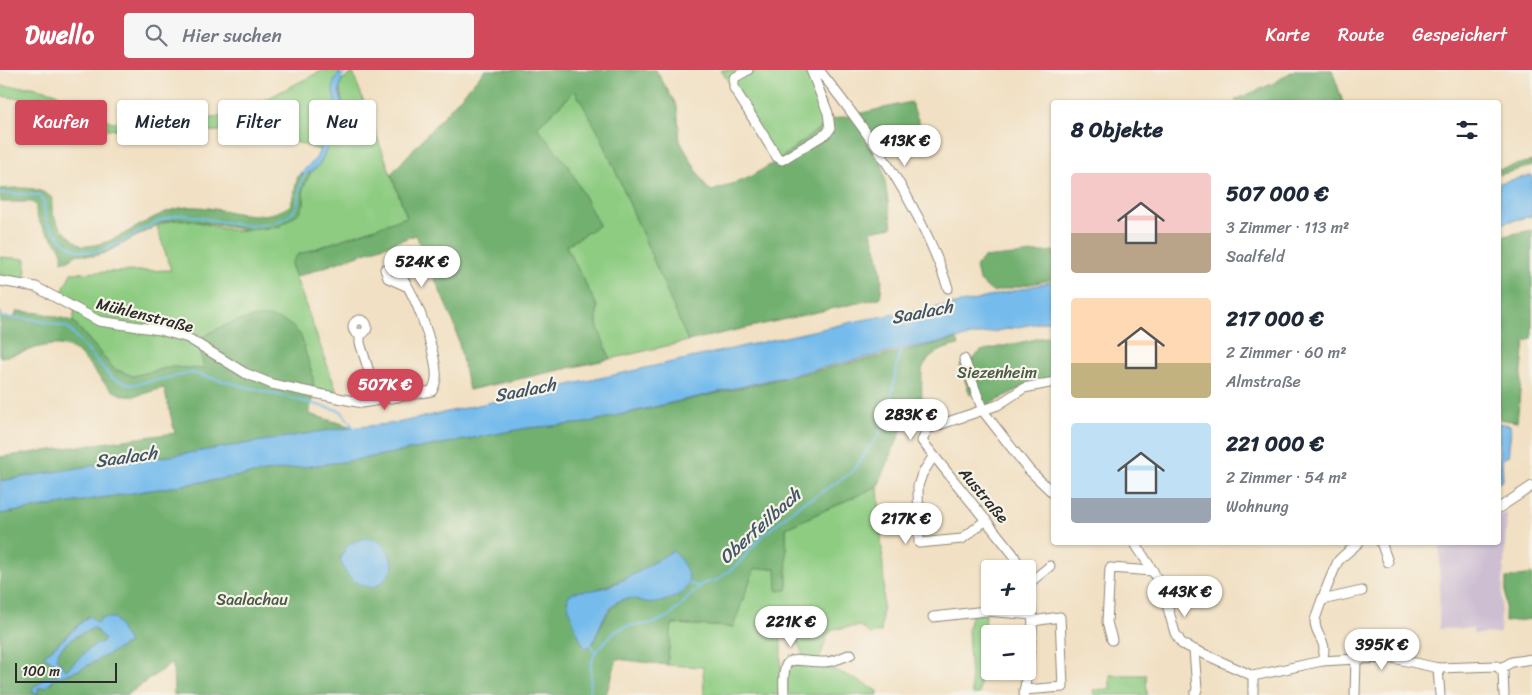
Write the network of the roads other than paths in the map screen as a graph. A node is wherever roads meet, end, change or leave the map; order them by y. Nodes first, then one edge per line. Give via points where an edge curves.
1 (748, 70) edge
2 (811, 70) edge
3 (818, 70) edge
4 (0, 281) edge
5 (408, 288) dead end
6 (948, 288) dead end
7 (360, 333) dead end
8 (964, 359) dead end
9 (1051, 383) edge
10 (378, 400) junction
11 (983, 411) junction
12 (933, 457) junction
13 (1532, 486) edge
14 (1051, 491) edge
15 (1501, 507) edge
16 (986, 520) junction
17 (1136, 545) edge
18 (1356, 545) edge
19 (1382, 545) edge
20 (1016, 560) edge
21 (1388, 562) dead end
22 (1050, 566) dead end
23 (1153, 571) junction
24 (1036, 577) edge
25 (1362, 591) dead end
26 (1322, 600) junction
27 (1032, 615) edge
28 (934, 617) dead end
29 (1032, 618) junction
30 (1031, 625) edge
31 (1112, 640) dead end
32 (1194, 650) junction
33 (851, 654) dead end
34 (1356, 659) junction
35 (1532, 659) edge
36 (1322, 661) junction
37 (1438, 668) junction
38 (1501, 668) junction
39 (1253, 676) junction
40 (1024, 692) edge
41 (784, 695) edge
42 (1195, 695) edge
43 (1253, 695) edge
44 (1356, 695) edge
45 (1440, 695) edge
46 (1504, 695) edge

1 - 2 street via 734,78 734,88 782,160 830,129 828,113
3 - 6 street via 887,161 938,256
4 - 10 street, Mühlenstraße via 36,287 99,320 188,338 245,373 272,384 362,403
5 - 10 street, Mühlenstraße via 423,324 436,379 432,391
7 - 10 street
8 - 11 street
9 - 11 street, Austraße via 1024,388
11 - 12 street, Austraße via 926,429 922,441
11 - 14 street via 1029,470
12 - 16 street, Austraße
12 - 16 street via 918,486 918,543 962,539
13 - 15 street
16 - 20 street, Austraße
17 - 23 street
18 - 26 street via 1337,561
19 - 21 street
22 - 24 street
23 - 31 street via 1110,568 1107,622
23 - 32 street via 1169,605 1178,640
25 - 26 street
26 - 36 street via 1315,621 1325,644
27 - 29 street
28 - 29 street via 986,611
29 - 30 street
29 - 40 street via 1060,617 1063,687
32 - 39 street
32 - 42 street
33 - 41 street via 827,662 790,661 783,672
34 - 36 street
34 - 37 street via 1393,658
34 - 44 street
35 - 38 street via 1512,662
36 - 39 street
37 - 38 street
37 - 45 street
38 - 46 street
39 - 43 street

